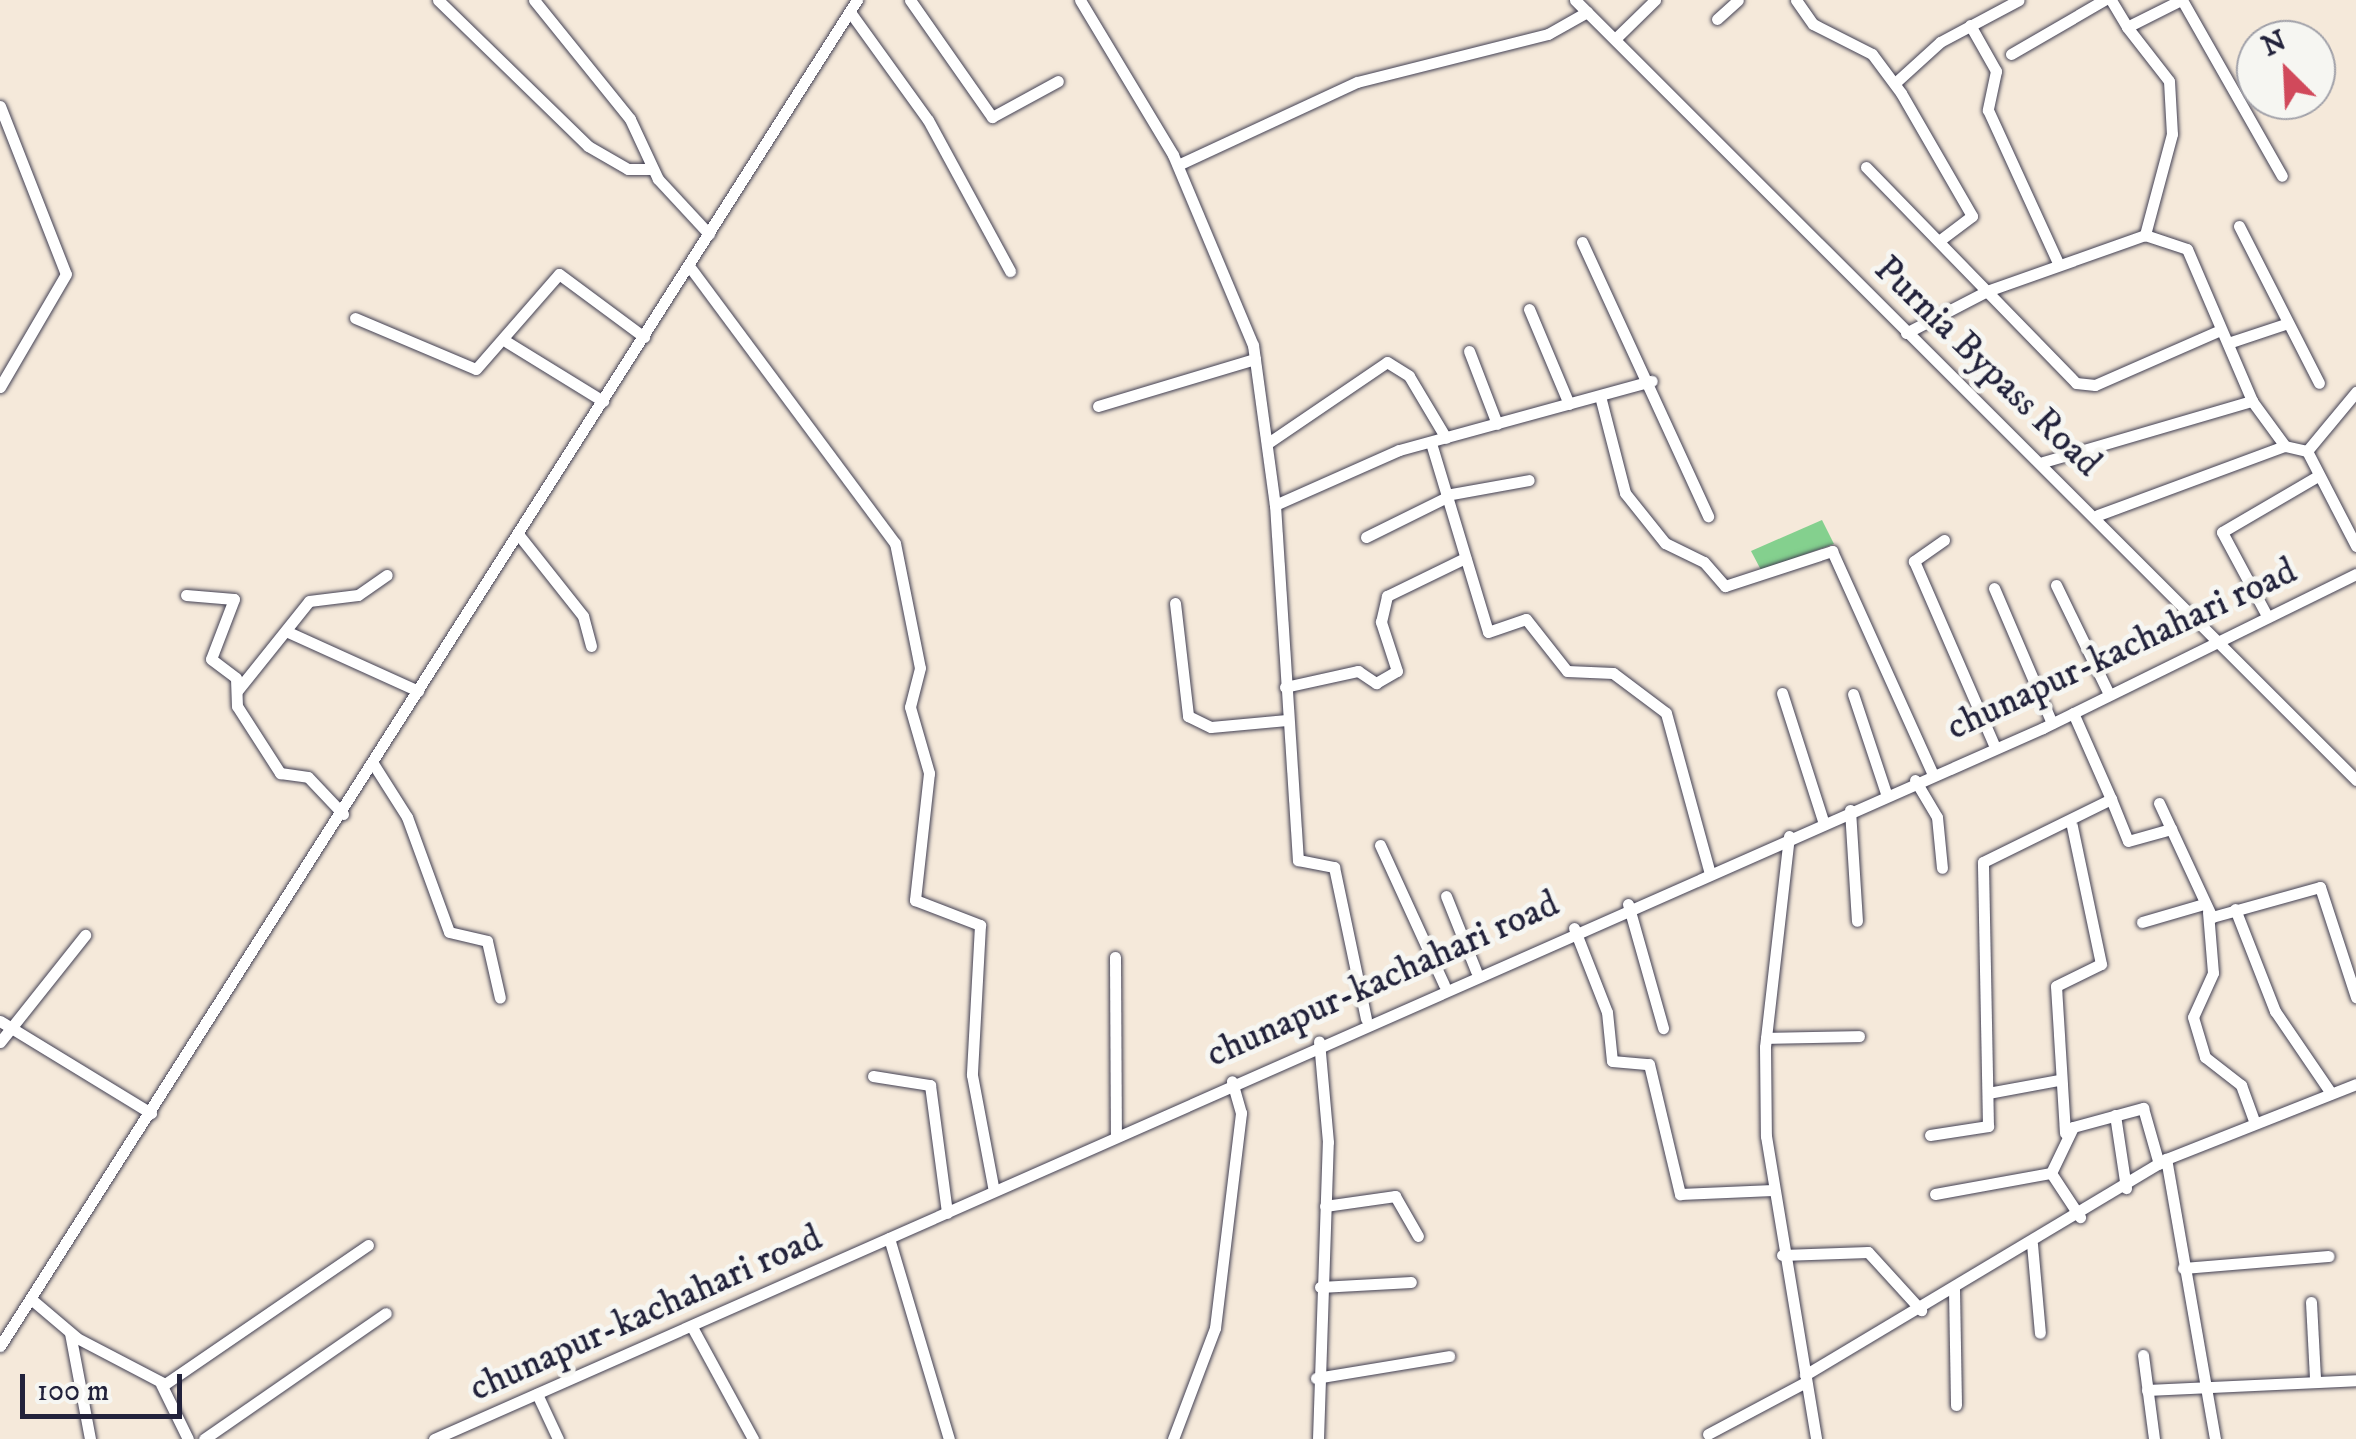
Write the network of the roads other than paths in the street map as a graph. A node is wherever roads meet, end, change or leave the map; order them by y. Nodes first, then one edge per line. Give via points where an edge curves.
1 (438, 0) edge
2 (534, 0) edge
3 (857, 0) edge
4 (910, 0) edge
5 (1080, 0) edge
6 (1575, 0) edge
7 (1655, 0) edge
8 (1738, 0) edge
9 (1796, 0) edge
10 (2018, 0) edge
11 (2107, 0) edge
12 (2181, 0) edge
13 (850, 12) junction
14 (1587, 12) junction
15 (1716, 18) dead end
16 (1970, 25) junction
17 (2128, 27) junction
18 (1615, 39) junction
19 (2011, 54) dead end
20 (1058, 82) dead end
21 (1895, 83) junction
22 (0, 106) edge
23 (1178, 164) junction
24 (1866, 166) dead end
25 (652, 170) junction
26 (2282, 176) dead end
27 (2239, 226) dead end
28 (709, 234) junction
29 (2145, 234) junction
30 (1938, 241) junction
31 (1582, 242) dead end
32 (2058, 264) junction
33 (688, 266) junction
34 (1010, 272) dead end
35 (1987, 291) junction
36 (1529, 309) dead end
37 (355, 318) dead end
38 (2288, 323) junction
39 (2220, 330) junction
40 (1906, 332) junction
41 (644, 337) junction
42 (507, 342) junction
43 (2228, 343) junction
44 (1469, 351) dead end
45 (1256, 360) junction
46 (1652, 380) junction
47 (2319, 383) dead end
48 (0, 386) edge
49 (2356, 392) edge
50 (1600, 396) junction
51 (603, 401) junction
52 (2252, 401) junction
53 (1569, 404) junction
54 (1098, 406) dead end
55 (1497, 424) junction
56 (1446, 438) junction
57 (1268, 443) junction
58 (1430, 443) junction
59 (2285, 446) junction
60 (2307, 450) junction
61 (2042, 462) junction
62 (2316, 477) junction
63 (1529, 480) dead end
64 (1446, 496) junction
65 (1275, 505) junction
66 (2098, 515) junction
67 (1708, 516) dead end
68 (518, 534) junction
69 (1366, 537) dead end
70 (1944, 540) dead end
71 (2356, 546) edge
72 (1465, 558) junction
73 (2356, 574) edge
74 (387, 576) dead end
75 (2056, 584) dead end
76 (1994, 588) dead end
77 (186, 594) dead end
78 (1175, 603) dead end
79 (2266, 614) junction
80 (288, 632) junction
81 (2216, 636) junction
82 (591, 646) dead end
83 (1285, 687) junction
84 (237, 691) junction
85 (418, 691) junction
86 (1782, 694) dead end
87 (1853, 694) dead end
88 (2109, 694) junction
89 (2073, 713) junction
90 (1288, 720) junction
91 (2052, 723) junction
92 (1996, 747) junction
93 (374, 764) junction
94 (1932, 772) junction
95 (1915, 780) junction
96 (2356, 780) edge
97 (1886, 793) junction
98 (2111, 800) junction
99 (2159, 803) dead end
100 (1850, 810) junction
101 (343, 814) junction
102 (1823, 821) junction
103 (2072, 826) junction
104 (2171, 829) junction
105 (1789, 836) junction
106 (1380, 845) dead end
107 (1942, 868) dead end
108 (1709, 870) junction
109 (1446, 896) dead end
110 (1628, 904) junction
111 (2206, 908) junction
112 (2235, 909) junction
113 (1857, 921) dead end
114 (2142, 922) dead end
115 (1574, 928) junction
116 (84, 935) dead end
117 (1115, 957) dead end
118 (1476, 971) junction
119 (1444, 985) junction
120 (500, 998) dead end
121 (2356, 998) edge
122 (1366, 1020) junction
123 (5, 1024) edge
124 (1662, 1028) dead end
125 (1859, 1036) dead end
126 (1766, 1038) junction
127 (1319, 1041) junction
128 (0, 1042) edge
129 (873, 1076) dead end
130 (2058, 1080) junction
131 (1232, 1081) junction
132 (2356, 1084) edge
133 (1988, 1093) junction
134 (2331, 1093) junction
135 (151, 1112) junction
136 (2116, 1115) junction
137 (2254, 1121) junction
138 (2066, 1133) junction
139 (1116, 1134) junction
140 (1930, 1135) dead end
141 (2163, 1162) junction
142 (2051, 1173) junction
143 (2126, 1188) junction
144 (1773, 1190) junction
145 (994, 1191) junction
146 (1934, 1194) dead end
147 (1325, 1206) junction
148 (947, 1213) junction
149 (2080, 1217) junction
150 (1418, 1236) dead end
151 (889, 1238) junction
152 (2032, 1244) junction
153 (368, 1245) dead end
154 (1782, 1255) junction
155 (2328, 1256) dead end
156 (2183, 1268) junction
157 (1411, 1282) dead end
158 (1320, 1287) junction
159 (1954, 1289) junction
160 (31, 1299) junction
161 (2311, 1302) dead end
162 (1920, 1310) junction
163 (386, 1314) dead end
164 (692, 1328) junction
165 (70, 1333) junction
166 (2040, 1333) dead end
167 (0, 1346) edge
168 (2143, 1355) dead end
169 (1450, 1356) dead end
170 (1316, 1378) junction
171 (2315, 1378) junction
172 (1805, 1379) junction
173 (2356, 1380) edge
174 (2206, 1382) junction
175 (161, 1384) junction
176 (2148, 1390) junction
177 (537, 1394) junction
178 (1956, 1405) dead end
179 (1708, 1434) dead end
180 (439, 1438) edge
181 (90, 1439) edge
182 (188, 1439) edge
183 (204, 1439) edge
184 (558, 1439) edge
185 (753, 1439) edge
186 (949, 1439) edge
187 (1173, 1439) edge
188 (1318, 1439) edge
189 (1816, 1439) edge
190 (2154, 1439) edge
191 (2216, 1439) edge

1 - 25 street via 588,146 628,170
2 - 25 street via 630,119
3 - 13 street
4 - 20 street via 992,116
5 - 23 street
6 - 14 street, Purnia Bypass Road
7 - 18 street
8 - 15 street
9 - 21 street via 1813,24 1872,54
10 - 16 street
11 - 17 street
11 - 19 street
12 - 17 street
12 - 26 street
13 - 28 street
13 - 34 street via 922,109
14 - 18 street, Purnia Bypass Road
14 - 23 street via 1548,34 1357,82
16 - 21 street
16 - 32 street via 1996,71 1988,110
17 - 29 street via 2169,81 2172,134
18 - 40 street, Purnia Bypass Road
21 - 30 street via 1972,216
22 - 48 street via 66,274
23 - 45 street
24 - 30 street
25 - 28 street
27 - 38 street
28 - 33 street
29 - 32 street
29 - 39 street via 2187,250
30 - 35 street
31 - 46 street
32 - 35 street
33 - 41 street
33 - 145 street via 894,543 920,668 910,708 929,774 915,900 980,925 972,1075
35 - 39 street via 2063,375 2086,387
35 - 40 street
36 - 53 street
37 - 42 street via 476,369
38 - 43 street
38 - 47 street
39 - 43 street
40 - 61 street, Purnia Bypass Road
41 - 42 street via 555,274
41 - 51 street
42 - 51 street
43 - 52 street
44 - 55 street
45 - 54 street
45 - 57 street
46 - 50 street
46 - 67 street
49 - 60 street
50 - 53 street
50 - 94 street via 1624,493 1666,542 1704,562 1725,586 1832,551
51 - 68 street
52 - 59 street
52 - 61 street
53 - 55 street
55 - 56 street
56 - 57 street via 1409,376 1387,362
56 - 58 street
57 - 65 street
58 - 64 street
58 - 65 street
59 - 60 street
59 - 66 street
60 - 62 street
61 - 66 street, Purnia Bypass Road
62 - 71 street
62 - 79 street via 2222,532
63 - 64 street
64 - 69 street
64 - 72 street
65 - 83 street
66 - 81 street, Purnia Bypass Road
68 - 82 street via 583,616
68 - 85 street
70 - 92 street via 1914,561
72 - 83 street via 1387,596 1381,622 1398,672 1376,682 1358,671
72 - 108 street via 1490,634 1526,619 1567,672 1613,673 1666,713
73 - 79 street, chunapur-kachahari road
74 - 80 street via 358,595 312,599
75 - 88 street
76 - 91 street
77 - 84 street via 236,602 209,656 232,674
78 - 90 street via 1188,716 1210,728
79 - 81 street, chunapur-kachahari road
80 - 84 street
80 - 85 street
81 - 88 street, chunapur-kachahari road
81 - 96 street, Purnia Bypass Road
83 - 90 street
84 - 101 street via 280,773 308,777
85 - 93 street
86 - 102 street
87 - 97 street
88 - 89 street, chunapur-kachahari road
89 - 91 street, chunapur-kachahari road
89 - 98 street
90 - 122 street via 1298,860 1334,867
91 - 92 street, chunapur-kachahari road
92 - 94 street, chunapur-kachahari road
93 - 101 street
93 - 120 street via 407,817 449,932 487,942
94 - 95 street, chunapur-kachahari road
95 - 97 street, chunapur-kachahari road
95 - 107 street via 1937,817
97 - 100 street, chunapur-kachahari road
98 - 103 street
98 - 104 street via 2128,841
99 - 104 street
100 - 102 street, chunapur-kachahari road
100 - 113 street
101 - 135 street
102 - 105 street, chunapur-kachahari road
103 - 130 street via 2101,964 2056,986
103 - 133 street via 1983,862
104 - 111 street
105 - 108 street, chunapur-kachahari road
105 - 126 street
106 - 119 street
108 - 110 street, chunapur-kachahari road
109 - 118 street
110 - 115 street, chunapur-kachahari road
110 - 124 street
111 - 112 street
111 - 114 street
111 - 137 street via 2212,973 2193,1017 2205,1057 2241,1086
112 - 121 street via 2320,887
112 - 134 street via 2275,1011
115 - 118 street, chunapur-kachahari road
115 - 144 street via 1607,1012 1611,1058 1649,1064 1680,1194
116 - 123 street
117 - 139 street
118 - 119 street, chunapur-kachahari road
119 - 122 street, chunapur-kachahari road
122 - 127 street, chunapur-kachahari road
123 - 128 street
123 - 135 street
125 - 126 street
126 - 144 street
127 - 131 street, chunapur-kachahari road
127 - 147 street
129 - 148 street via 930,1085
130 - 133 street
130 - 138 street
131 - 139 street, chunapur-kachahari road
131 - 187 street via 1241,1113 1215,1328
132 - 134 street
133 - 140 street via 1985,1128
134 - 137 street
135 - 160 street
136 - 138 street
136 - 141 street via 2148,1109
136 - 143 street
137 - 141 street
138 - 142 street
139 - 145 street, chunapur-kachahari road
141 - 143 street
141 - 156 street
142 - 146 street
142 - 149 street
143 - 149 street
144 - 154 street
145 - 148 street, chunapur-kachahari road
147 - 150 street via 1395,1196
147 - 158 street
148 - 151 street, chunapur-kachahari road
149 - 152 street
151 - 164 street, chunapur-kachahari road
151 - 186 street
152 - 159 street
152 - 166 street
153 - 175 street
154 - 162 street via 1868,1252
154 - 172 street
155 - 156 street
156 - 174 street
157 - 158 street
158 - 170 street
159 - 162 street
159 - 178 street
160 - 165 street
160 - 167 street
161 - 171 street
162 - 172 street
163 - 183 street
164 - 177 street, chunapur-kachahari road
164 - 185 street
165 - 175 street
165 - 181 street
168 - 176 street
169 - 170 street
170 - 188 street
171 - 173 street
171 - 174 street
172 - 179 street
172 - 189 street
174 - 176 street
174 - 191 street
175 - 182 street
176 - 190 street
177 - 180 street, chunapur-kachahari road
177 - 184 street

